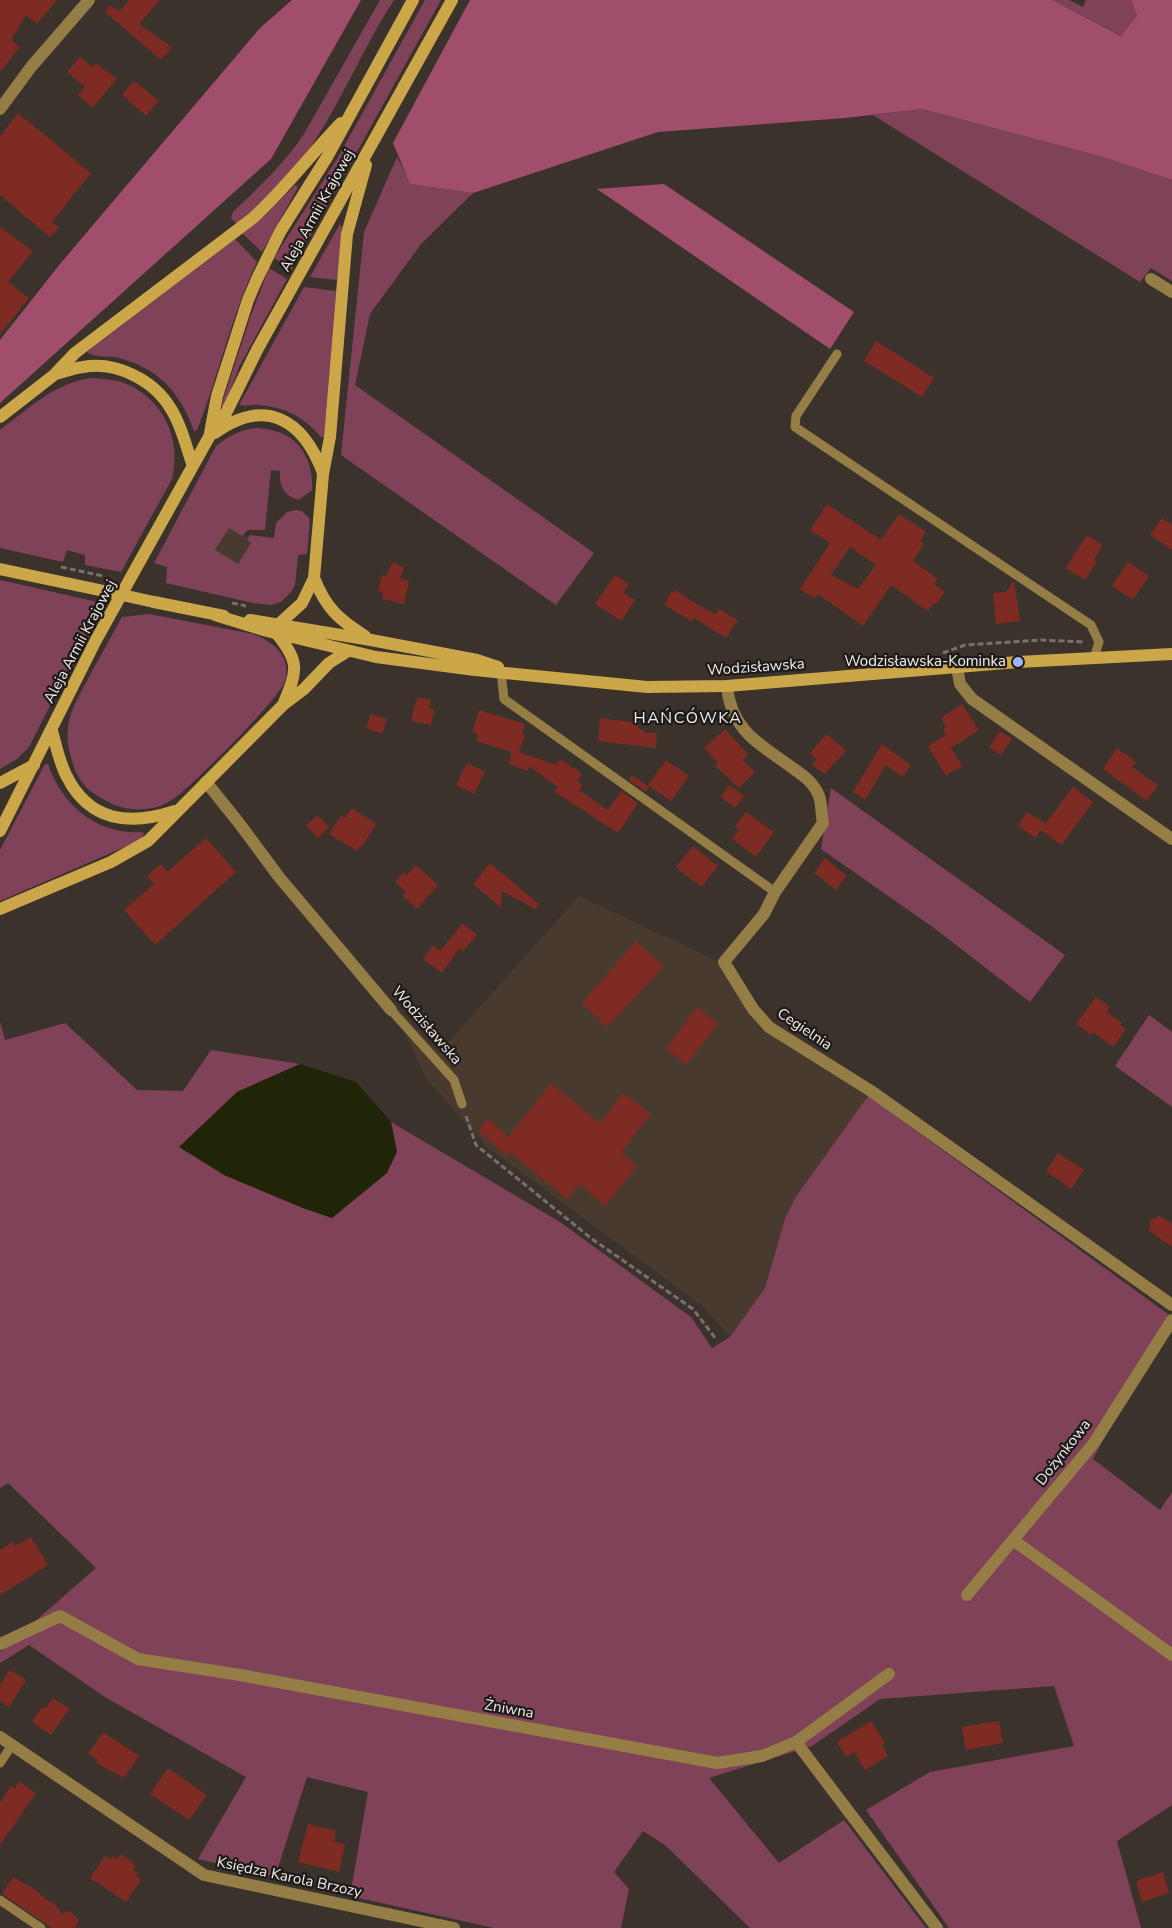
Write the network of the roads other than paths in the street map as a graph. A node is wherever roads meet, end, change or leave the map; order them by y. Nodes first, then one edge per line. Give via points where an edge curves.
1 (89, 0) edge
2 (413, 0) edge
3 (452, 0) edge
4 (0, 109) edge
5 (352, 111) junction
6 (370, 148) junction
7 (1151, 279) dead end
8 (1172, 292) edge
9 (837, 354) dead end
10 (54, 375) junction
11 (0, 417) edge
12 (209, 437) junction
13 (193, 466) junction
14 (323, 474) junction
15 (0, 569) edge
16 (314, 578) junction
17 (278, 628) junction
18 (371, 640) junction
19 (348, 651) junction
20 (1172, 654) edge
21 (1094, 658) junction
22 (957, 667) junction
23 (501, 672) junction
24 (520, 673) junction
25 (727, 686) junction
26 (283, 705) junction
27 (52, 731) junction
28 (35, 764) junction
29 (0, 783) edge
30 (206, 783) junction
31 (179, 810) junction
32 (0, 831) edge
33 (1172, 840) edge
34 (774, 892) junction
35 (0, 909) edge
36 (391, 1010) joint
37 (462, 1104) road end
38 (1172, 1305) edge
39 (1172, 1320) edge
40 (1013, 1540) junction
41 (967, 1595) dead end
42 (0, 1644) edge
43 (1172, 1654) edge
44 (889, 1674) dead end
45 (0, 1737) edge
46 (796, 1742) junction
47 (12, 1745) junction
48 (0, 1763) edge
49 (0, 1900) edge
50 (41, 1928) edge
51 (454, 1928) edge
52 (937, 1928) edge

1 - 4 street
2 - 5 main road, Aleja Armii Krajowej
3 - 6 main road, Aleja Armii Krajowej
5 - 10 main road via 253,218 75,353
5 - 12 main road, Aleja Armii Krajowej via 280,232 257,279 217,396
6 - 12 main road, Aleja Armii Krajowej via 226,413
6 - 14 main road via 347,234 330,437
7 - 8 street
9 - 21 lane via 796,416 795,427 1091,625 1099,642
10 - 11 main road
10 - 13 main road via 95,366 125,371 143,380 171,408
12 - 13 main road, Aleja Armii Krajowej
12 - 14 main road via 235,420 270,416 302,432
13 - 27 main road, Aleja Armii Krajowej via 96,640
14 - 16 main road
15 - 17 main road, Wodzisławska, bridge
16 - 17 main road via 302,603
16 - 18 main road via 323,600 335,614
17 - 18 main road, Wodzisławska
17 - 19 main road, Wodzisławska
17 - 26 main road via 295,666
18 - 24 main road, Wodzisławska via 477,660
19 - 23 main road, Wodzisławska
19 - 26 main road via 328,663
20 - 21 main road, Wodzisławska
21 - 22 main road, Wodzisławska
22 - 25 main road, Wodzisławska
22 - 33 street via 960,684 972,699
23 - 24 main road, Wodzisławska
23 - 34 lane via 504,699
24 - 25 main road, Wodzisławska via 623,685
25 - 34 street, Cegielnia via 738,724 810,781 819,796 823,823
26 - 30 main road
27 - 28 main road, Aleja Armii Krajowej
27 - 31 main road via 65,773 89,807 122,819 158,817
28 - 29 main road
28 - 32 main road, Aleja Armii Krajowej
30 - 31 main road
30 - 36 street, Wodzisławska
31 - 35 main road via 148,841 111,862
34 - 38 street, Cegielnia via 764,914 724,962 769,1027 871,1091
36 - 37 lane, Wodzisławska via 454,1080
39 - 40 street, Dożynkowa via 1094,1443
40 - 41 street, Dożynkowa
40 - 43 street
42 - 46 street, Żniwna via 60,1616 138,1659 717,1764 762,1755
44 - 46 street
45 - 47 street, Księdza Karola Brzozy
46 - 52 street
47 - 48 lane
47 - 51 street, Księdza Karola Brzozy via 204,1875
49 - 50 lane

